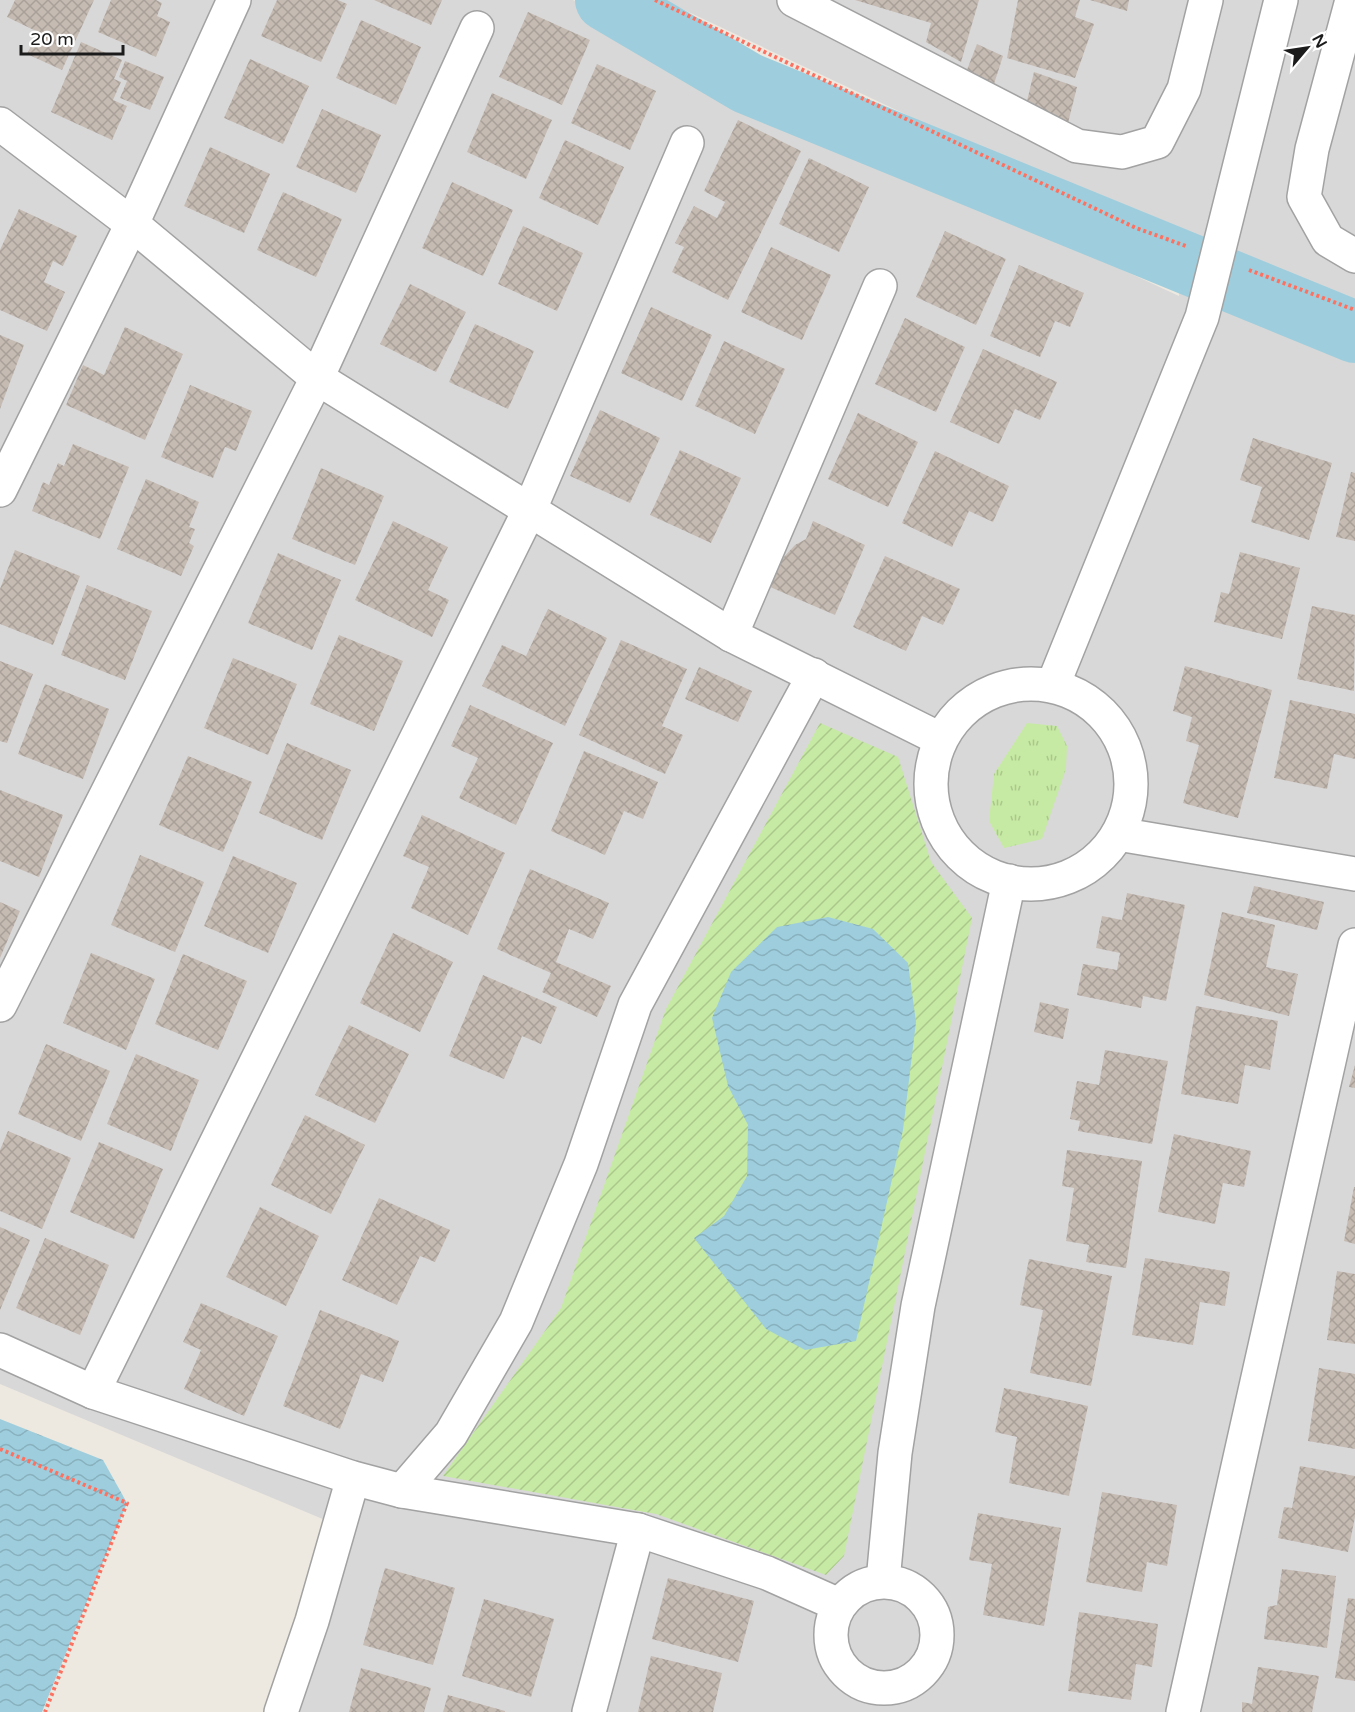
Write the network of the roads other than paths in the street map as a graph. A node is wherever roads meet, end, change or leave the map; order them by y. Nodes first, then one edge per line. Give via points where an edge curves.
1 (234, 0) edge
2 (794, 0) edge
3 (1206, 0) edge
4 (1281, 0) edge
5 (1352, 0) edge
6 (477, 28) dead end
7 (0, 124) edge
8 (687, 143) dead end
9 (132, 224) junction
10 (1355, 256) edge
11 (880, 286) dead end
12 (317, 378) junction
13 (0, 490) edge
14 (531, 509) junction
15 (730, 634) junction
16 (814, 675) junction
17 (1053, 685) junction
18 (940, 740) junction
19 (1118, 834) junction
20 (1355, 874) edge
21 (1009, 881) junction
22 (1355, 945) edge
23 (0, 1005) edge
24 (0, 1350) edge
25 (93, 1392) junction
26 (353, 1478) junction
27 (402, 1491) junction
28 (638, 1530) junction
29 (883, 1581) junction
30 (839, 1605) junction
31 (878, 1700) edge
32 (281, 1712) edge
33 (589, 1712) edge
34 (1183, 1712) edge

1 - 9 street
2 - 3 street via 1077,146 1122,152 1157,142 1184,89
4 - 17 street via 1202,317
5 - 10 street via 1312,149 1304,197 1328,240
6 - 12 street
7 - 9 street
8 - 14 street
9 - 12 street
9 - 13 street
11 - 15 street
12 - 14 street
12 - 23 street
14 - 15 street
14 - 25 street
15 - 16 street
16 - 18 street
16 - 27 street via 635,1005 581,1164 516,1322 451,1434
17 - 18 street via 1019,683 986,692 959,712
17 - 19 street via 1084,697 1110,720 1126,750 1132,783 1127,816
18 - 21 street via 930,772 932,806 946,837 967,862 995,878
19 - 20 street
19 - 21 street via 1089,867 1060,881 1028,885
21 - 29 street via 918,1306 895,1453
22 - 34 street
24 - 25 street
25 - 26 street
26 - 27 street
26 - 32 street
27 - 28 street
28 - 30 street via 767,1573
28 - 33 street
29 - 30 street via 850,1592
29 - 31 street via 899,1583 927,1602 938,1636 926,1670
30 - 31 street via 831,1638 834,1654 844,1670

